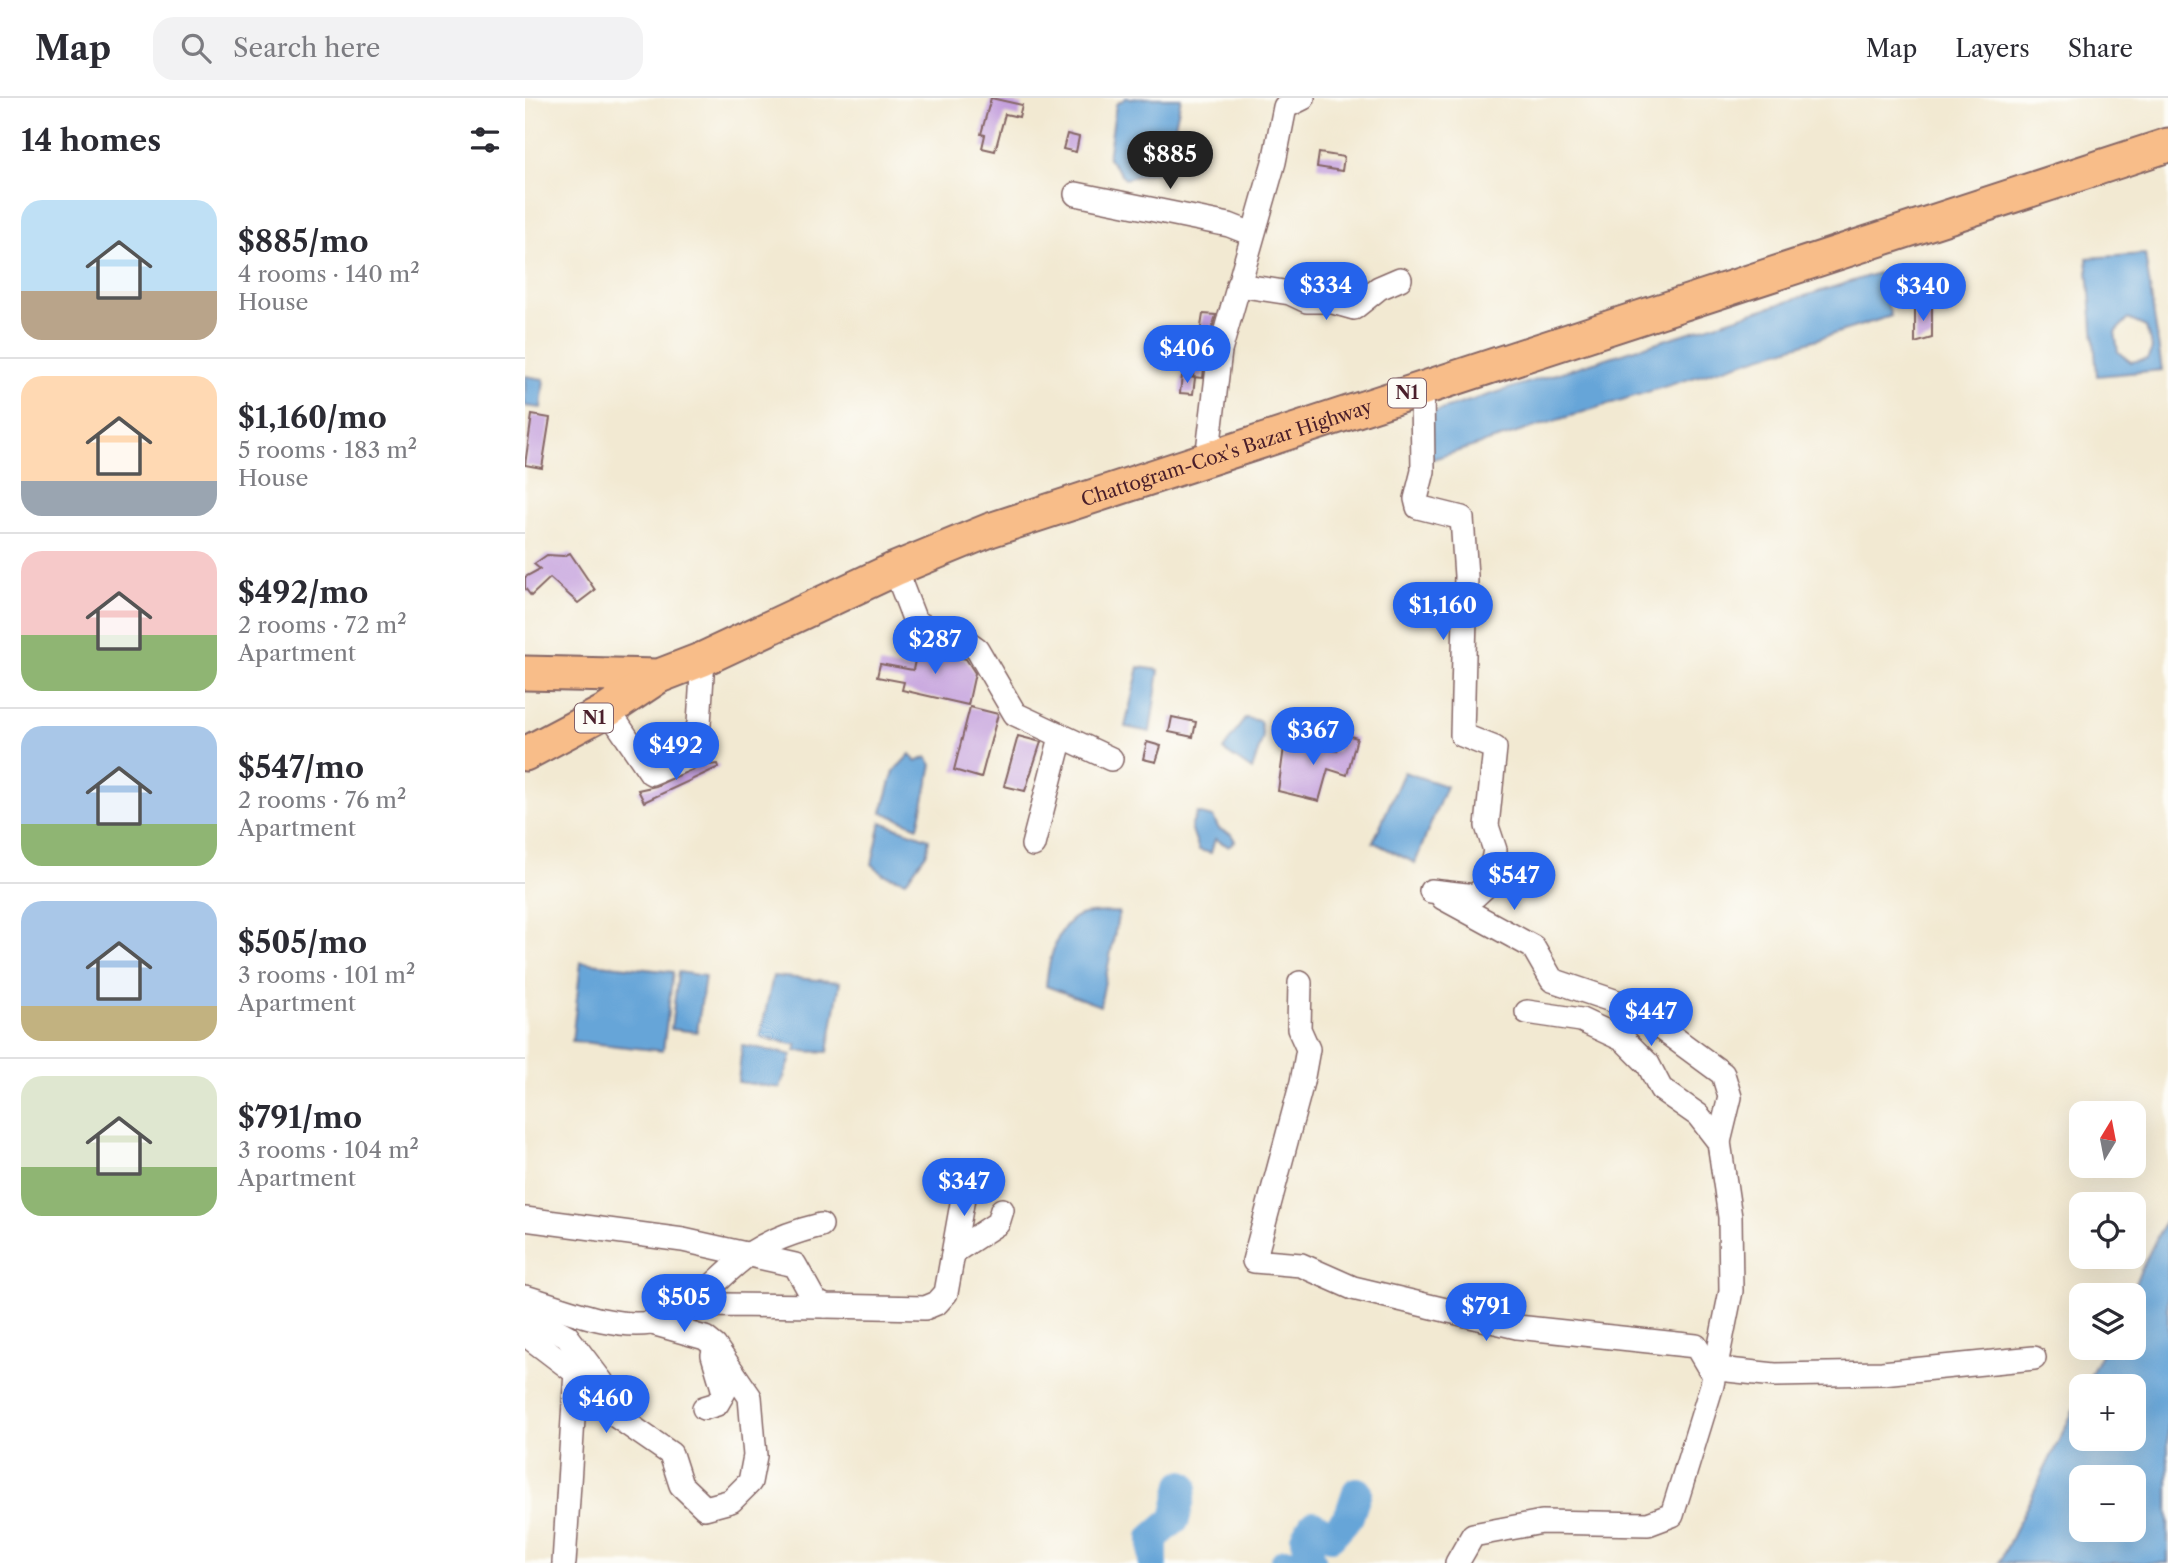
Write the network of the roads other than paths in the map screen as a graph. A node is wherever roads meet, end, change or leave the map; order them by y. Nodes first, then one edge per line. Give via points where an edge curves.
1 (1303, 98) edge
2 (2168, 145) edge
3 (1076, 194) dead end
4 (1252, 234) junction
5 (1400, 279) dead end
6 (1238, 285) junction
7 (1422, 388) junction
8 (1207, 459) junction
9 (895, 569) junction
10 (703, 659) junction
11 (525, 673) edge
12 (659, 676) junction
13 (608, 710) junction
14 (1061, 737) junction
15 (525, 754) edge
16 (1111, 759) dead end
17 (1033, 845) dead end
18 (1300, 983) dead end
19 (1527, 1012) dead end
20 (1719, 1142) junction
21 (963, 1198) dead end
22 (1002, 1210) dead end
23 (525, 1219) edge
24 (821, 1225) dead end
25 (955, 1251) junction
26 (750, 1253) junction
27 (525, 1297) edge
28 (825, 1306) junction
29 (525, 1313) edge
30 (678, 1313) junction
31 (652, 1324) junction
32 (525, 1334) edge
33 (709, 1342) junction
34 (2034, 1358) dead end
35 (1716, 1368) junction
36 (576, 1371) junction
37 (704, 1408) dead end
38 (659, 1446) junction
39 (564, 1563) edge
40 (1457, 1563) edge

1 - 4 street via 1285,107
2 - 7 highway, Chattogram-Cox's Bazar Highway / N1
3 - 4 street via 1229,225
4 - 6 street
5 - 6 street via 1354,308
6 - 8 street via 1220,351
7 - 8 highway, Chattogram-Cox's Bazar Highway / N1
7 - 20 street via 1423,471 1418,506 1462,519 1466,576 1462,735 1495,748 1487,826 1496,850 1488,884 1475,896 1431,891 1533,947 1552,980 1632,1007 1723,1074 1730,1097
8 - 9 highway, Chattogram-Cox's Bazar Highway / N1 via 990,530
9 - 10 highway, Chattogram-Cox's Bazar Highway / N1
9 - 14 street via 915,621 942,636 967,641 977,649 1015,714
10 - 12 highway, Chattogram-Cox's Bazar Highway / N1
10 - 13 street via 699,724 688,758 651,773
11 - 12 highway, Chattogram-Cox's Bazar Highway / N1
12 - 13 highway, Chattogram-Cox's Bazar Highway / N1
13 - 15 highway, Chattogram-Cox's Bazar Highway / N1
14 - 16 street
14 - 17 street
18 - 35 street via 1299,1029 1308,1049 1254,1261 1301,1265 1353,1288 1517,1327 1696,1346 1709,1368
19 - 20 street via 1581,1020 1625,1040 1648,1064 1661,1089 1698,1115
20 - 35 street via 1730,1217 1731,1291
21 - 25 street
22 - 25 street via 998,1223
23 - 26 street
24 - 26 street via 786,1234
25 - 28 street via 946,1293 937,1303 925,1308
26 - 28 street via 795,1265 815,1301
26 - 30 street
27 - 31 street via 615,1322
28 - 30 street via 721,1305
29 - 38 street via 567,1336 619,1404
30 - 31 street
31 - 33 street
32 - 36 street
33 - 37 street via 724,1392 716,1404
33 - 38 street via 750,1397 755,1456 750,1482 730,1501 705,1508 681,1485 671,1454
34 - 35 street via 1882,1373 1775,1375
35 - 40 street via 1672,1515 1648,1524 1542,1522 1473,1535
36 - 38 street via 616,1416
36 - 39 street

